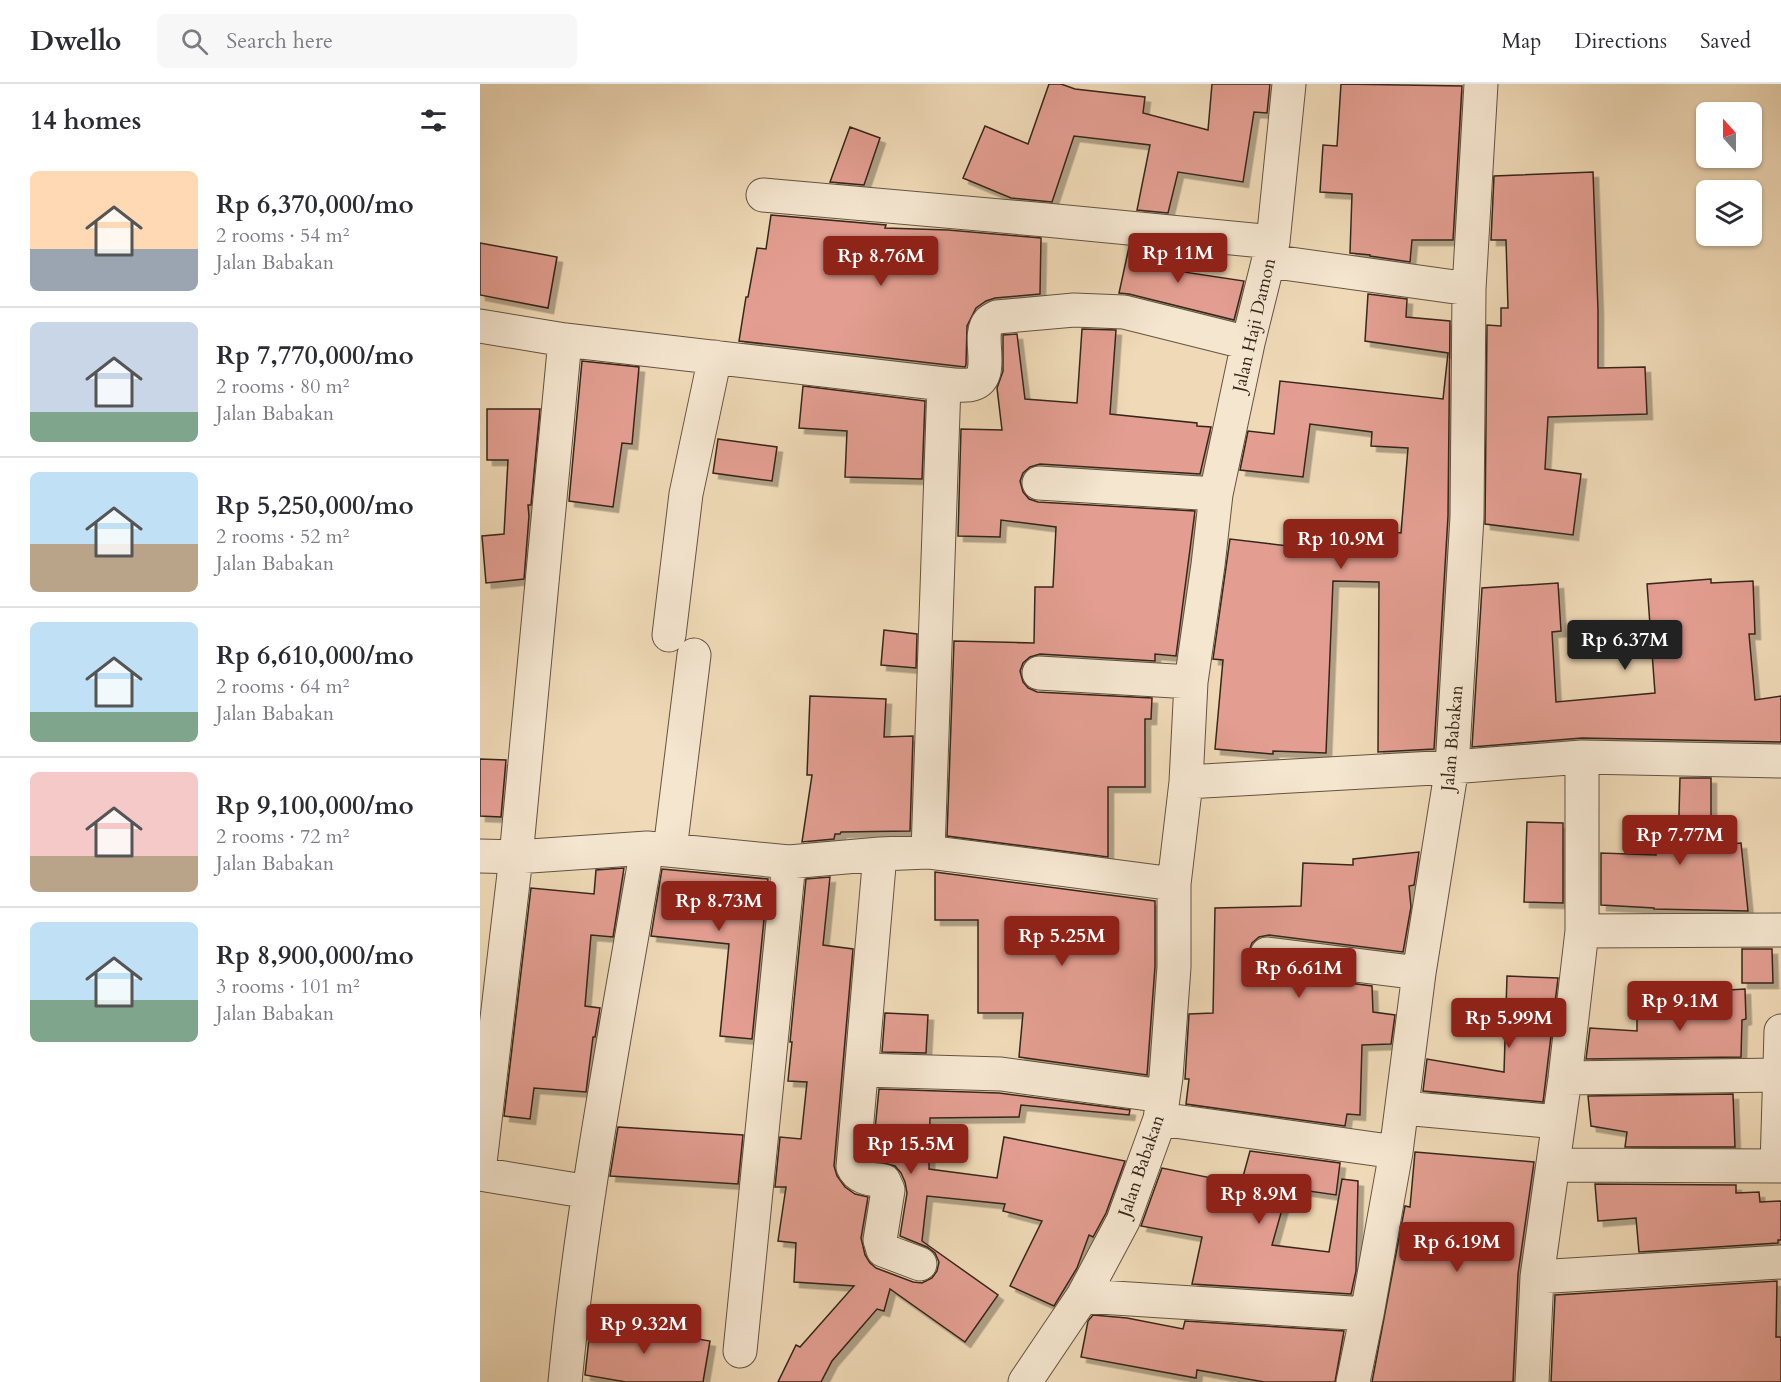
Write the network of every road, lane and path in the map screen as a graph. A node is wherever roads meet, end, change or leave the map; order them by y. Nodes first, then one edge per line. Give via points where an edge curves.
1 (1289, 84) edge
2 (1480, 84) edge
3 (763, 195) dead end
4 (1271, 252) junction
5 (1469, 290) junction
6 (480, 326) edge
7 (565, 340) junction
8 (1248, 343) junction
9 (715, 357) junction
10 (944, 384) junction
11 (1039, 483) dead end
12 (1216, 494) junction
13 (1208, 565) joint
14 (1040, 673) dead end
15 (1191, 682) junction
16 (1582, 757) junction
17 (1781, 761) edge
18 (1452, 767) junction
19 (1186, 782) junction
20 (658, 849) junction
21 (928, 852) junction
22 (880, 854) junction
23 (480, 856) edge
24 (516, 857) junction
25 (789, 862) junction
26 (1174, 884) junction
27 (1781, 930) edge
28 (1582, 931) junction
29 (1267, 954) dead end
30 (1419, 973) junction
31 (1781, 1031) edge
32 (862, 1070) junction
33 (1779, 1075) junction
34 (1565, 1078) junction
35 (1162, 1108) junction
36 (1402, 1108) junction
37 (1558, 1122) junction
38 (1396, 1152) junction
39 (480, 1163) edge
40 (1553, 1165) junction
41 (1779, 1166) edge
42 (480, 1174) edge
43 (589, 1192) junction
44 (1781, 1262) edge
45 (920, 1264) dead end
46 (1537, 1277) junction
47 (1083, 1296) junction
48 (1367, 1314) junction
49 (740, 1351) dead end
50 (565, 1382) edge
51 (1025, 1382) edge
52 (1353, 1382) edge
53 (1532, 1382) edge

1 - 4 street, Jalan Haji Damon
2 - 5 street, Jalan Babakan
3 - 4 street via 1046,220
4 - 5 street
4 - 8 street, Jalan Haji Damon
5 - 18 street, Jalan Babakan via 1467,517
6 - 7 street
7 - 9 street
7 - 24 street
8 - 10 street via 1124,312 1074,310 997,317 988,322 985,331 982,376 968,385
8 - 12 street, Jalan Haji Damon
9 - 10 street
9 - 20 street via 686,494 682,645
10 - 21 street
11 - 12 street
12 - 13 street, Jalan Haji Damon
13 - 15 street, Jalan Babakan
14 - 15 street
15 - 19 street, Jalan Babakan
16 - 17 street
16 - 18 street
16 - 28 street
18 - 19 street
18 - 30 street, Jalan Babakan
19 - 26 street, Jalan Babakan
20 - 24 street
20 - 25 street
20 - 43 street
21 - 22 street
21 - 26 street
22 - 25 street
22 - 32 street
23 - 24 street
24 - 39 street
25 - 49 street
26 - 35 street, Jalan Babakan via 1174,967
27 - 28 street
28 - 34 street
29 - 30 street
30 - 36 street, Jalan Babakan
31 - 33 street
32 - 35 street via 1001,1074
32 - 45 street via 853,1167 860,1176 884,1181 888,1190 880,1240 883,1250
33 - 34 street
33 - 41 street
34 - 37 street
35 - 38 street
35 - 47 street, Jalan Babakan via 1123,1221
36 - 37 street
36 - 38 street, Jalan Babakan
37 - 40 street
38 - 48 street, Jalan Babakan
40 - 41 street
40 - 46 street
42 - 43 street
43 - 50 street
44 - 46 street
46 - 53 street
47 - 48 street
47 - 51 street, Jalan Babakan
48 - 52 street, Jalan Babakan

